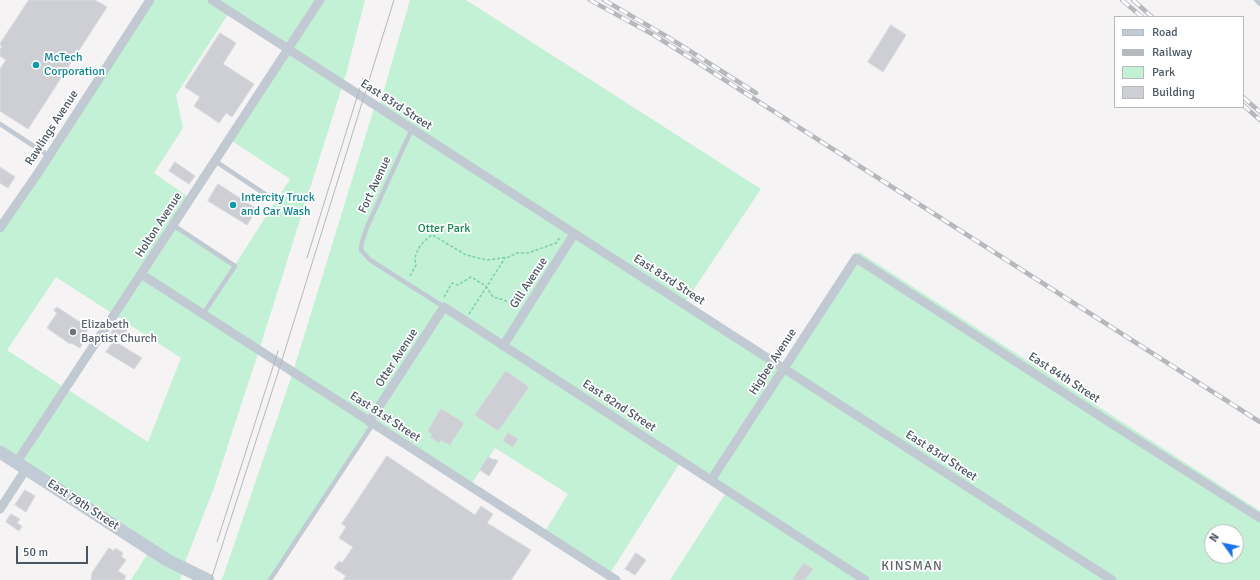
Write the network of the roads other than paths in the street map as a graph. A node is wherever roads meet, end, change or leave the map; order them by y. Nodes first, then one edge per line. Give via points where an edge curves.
1 (150, 0) edge
2 (212, 0) edge
3 (320, 0) edge
4 (1256, 0) edge
5 (1260, 4) edge
6 (288, 49) junction
7 (0, 124) edge
8 (412, 129) junction
9 (48, 156) junction
10 (215, 161) junction
11 (268, 196) dead end
12 (173, 225) junction
13 (0, 228) edge
14 (574, 234) junction
15 (362, 250) joint
16 (856, 258) joint
17 (141, 274) junction
18 (444, 307) junction
19 (203, 314) junction
20 (503, 346) junction
21 (783, 368) junction
22 (371, 423) junction
23 (0, 452) edge
24 (21, 466) junction
25 (711, 480) junction
26 (0, 510) edge
27 (1260, 518) edge
28 (208, 580) edge
29 (270, 580) edge
30 (616, 580) edge
31 (865, 580) edge
32 (1112, 580) edge

1 - 9 street, Rawlings Avenue
2 - 6 street, East 83rd Street
3 - 6 street, Holton Avenue
4 - 5 lane
6 - 8 street, East 83rd Street
6 - 10 street, Holton Avenue
7 - 9 lane
8 - 14 street, East 83rd Street
8 - 15 lane, Fort Avenue via 367,227
9 - 13 street, Rawlings Avenue
10 - 11 lane
10 - 12 street, Holton Avenue
12 - 17 street, Holton Avenue
12 - 19 lane via 235,266
14 - 20 street, Gill Avenue
14 - 21 street, East 83rd Street
15 - 18 lane, East 82nd Street via 370,260
16 - 21 street, Higbee Avenue
16 - 27 street, East 84th Street
17 - 19 street, East 81st Street
17 - 24 street, Holton Avenue
18 - 20 street, East 82nd Street
18 - 22 street, Otter Avenue
19 - 22 street, East 81st Street
20 - 25 street, East 82nd Street
21 - 25 street, Higbee Avenue
21 - 32 street, East 83rd Street
22 - 29 lane
22 - 30 street, East 81st Street
23 - 24 main road, East 79th Street
24 - 26 street, Holton Avenue
24 - 28 main road, East 79th Street via 167,560
25 - 31 street, East 82nd Street

